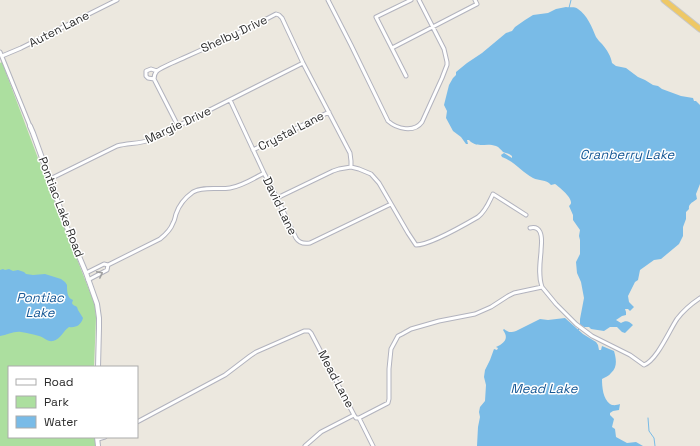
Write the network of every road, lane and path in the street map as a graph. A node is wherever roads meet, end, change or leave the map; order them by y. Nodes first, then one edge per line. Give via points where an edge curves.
1 (116, 0) edge
2 (328, 0) edge
3 (411, 0) edge
4 (419, 0) edge
5 (475, 0) edge
6 (664, 0) edge
7 (433, 27) junction
8 (700, 28) edge
9 (392, 48) junction
10 (0, 52) edge
11 (2, 56) junction
12 (303, 63) junction
13 (157, 71) junction
14 (406, 76) dead end
15 (154, 80) junction
16 (230, 100) junction
17 (329, 112) junction
18 (30, 126) joint
19 (178, 126) junction
20 (253, 150) junction
21 (351, 167) junction
22 (264, 173) junction
23 (50, 179) junction
24 (277, 198) junction
25 (391, 204) junction
26 (526, 215) dead end
27 (530, 228) dead end
28 (108, 265) junction
29 (86, 273) junction
30 (88, 280) junction
31 (542, 287) junction
32 (700, 298) edge
33 (98, 366) edge
34 (354, 415) junction
35 (359, 418) junction
36 (138, 421) edge
37 (97, 438) edge
38 (98, 446) edge
39 (305, 446) edge
40 (373, 446) edge

1 - 11 street, Auten Lane
2 - 7 street via 388,120 398,127 412,129 420,125 442,78 446,56
3 - 9 street via 376,17
4 - 7 street
5 - 7 street via 477,4
6 - 8 highway
7 - 9 street
9 - 14 street
10 - 11 street, Pontiac Lake Road
11 - 18 street, Pontiac Lake Road
12 - 13 street, Shelby Drive via 282,18 276,14
12 - 16 street, Margie Drive
12 - 17 street, Shelby Drive
13 - 15 street
13 - 15 street via 146,71 146,76
15 - 19 street
16 - 19 street, Margie Drive
16 - 20 street, David Lane
17 - 20 street, Crystal Lane
17 - 21 street, Shelby Drive via 350,153
18 - 23 street, Pontiac Lake Road
19 - 23 street, Margie Drive via 144,142 117,146
20 - 22 street, David Lane
21 - 24 street via 333,171
21 - 25 street via 371,174
22 - 24 street, David Lane
22 - 28 street via 236,187 194,192 184,200 165,235
23 - 29 street, Pontiac Lake Road
24 - 25 street, David Lane via 297,240 302,243 310,243
25 - 26 street via 417,245 435,239 478,217 493,194
27 - 31 street via 537,228 541,233
28 - 29 street via 104,264
30 -> 28 street via 107,270
29 - 30 street, Pontiac Lake Road
30 - 33 street, Pontiac Lake Road via 99,318
31 - 32 street via 576,324 592,336 644,365 653,358 685,309
31 - 35 street, Mead Lane via 508,296 475,314 439,321 411,329 398,336 391,349 388,403
34 - 35 street, Mead Lane
34 - 36 street, Mead Lane via 311,333 304,331 256,352 225,375
34 - 39 street via 321,432
35 - 40 street
37 - 38 street

